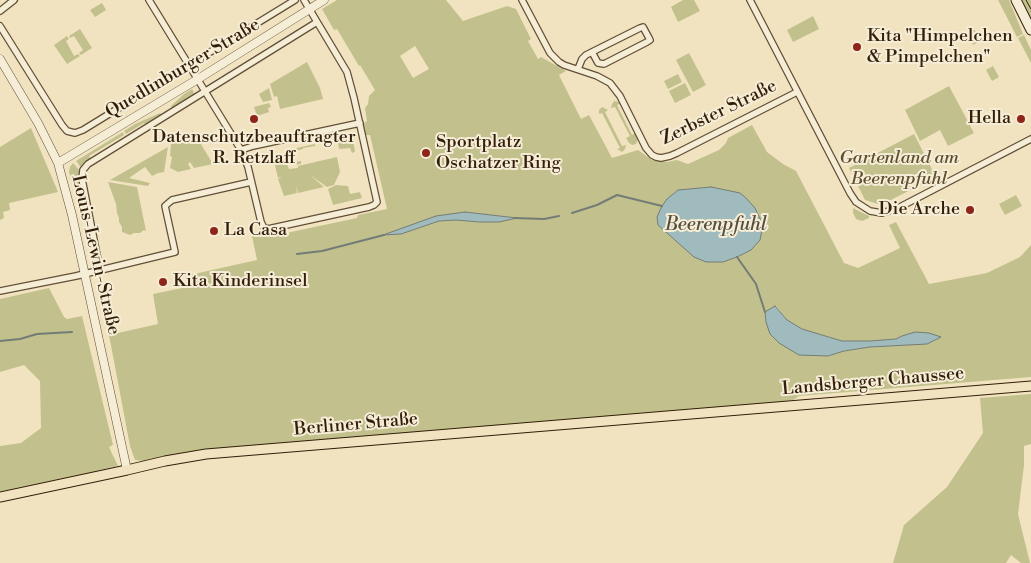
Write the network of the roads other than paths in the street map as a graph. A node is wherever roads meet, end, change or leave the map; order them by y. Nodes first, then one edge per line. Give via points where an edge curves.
1 (14, 0) edge
2 (149, 0) edge
3 (295, 0) edge
4 (304, 0) edge
5 (324, 0) edge
6 (522, 0) edge
7 (750, 0) edge
8 (1016, 0) edge
9 (309, 9) junction
10 (0, 10) edge
11 (317, 22) junction
12 (0, 26) edge
13 (1031, 30) edge
14 (592, 52) junction
15 (0, 59) edge
16 (190, 65) junction
17 (578, 69) junction
18 (198, 79) junction
19 (205, 91) junction
20 (797, 92) junction
21 (360, 123) junction
22 (1031, 139) edge
23 (1031, 144) edge
24 (1020, 145) junction
25 (241, 150) junction
26 (58, 163) junction
27 (82, 172) joint
28 (252, 182) junction
29 (100, 270) junction
30 (84, 273) junction
31 (0, 292) edge
32 (1031, 386) edge
33 (718, 412) joint
34 (127, 470) junction
35 (0, 497) edge

1 - 10 street
2 - 16 street
3 - 16 street, Quedlinburger Straße
4 - 9 street
5 - 9 street, Quedlinburger Straße
6 - 17 street, Zerbster Straße via 550,53 559,62
7 - 20 street
8 - 13 main road
9 - 11 street
9 - 18 street, Quedlinburger Straße
11 - 19 street, Quedlinburger Straße
11 - 21 street via 347,72
12 - 16 street, Quedlinburger Straße via 70,133 83,130
14 - 14 street via 643,27 650,38 604,64 598,63
14 - 17 street via 582,59
15 - 26 street, Louis-Lewin-Straße
16 - 18 street
17 - 20 street, Zerbster Straße via 610,83 646,148 660,158 678,153
18 - 19 street
18 - 26 street, Quedlinburger Straße
19 - 25 street
19 - 27 street, Quedlinburger Straße via 88,164
20 - 24 street via 854,199 870,211 882,213 898,208
21 - 25 street
21 - 28 street via 377,198 374,206 268,229 260,222
22 - 24 street
23 - 24 street
25 - 28 street
26 - 30 street, Louis-Lewin-Straße
27 - 29 street, Louis-Lewin-Straße
28 - 29 street via 172,200 165,206 175,252
29 - 30 street
30 - 31 street
30 - 34 street, Louis-Lewin-Straße
32 - 33 main road, Landsberger Chaussee
33 - 34 main road, Berliner Straße via 206,454
34 - 35 main road, Berliner Straße

